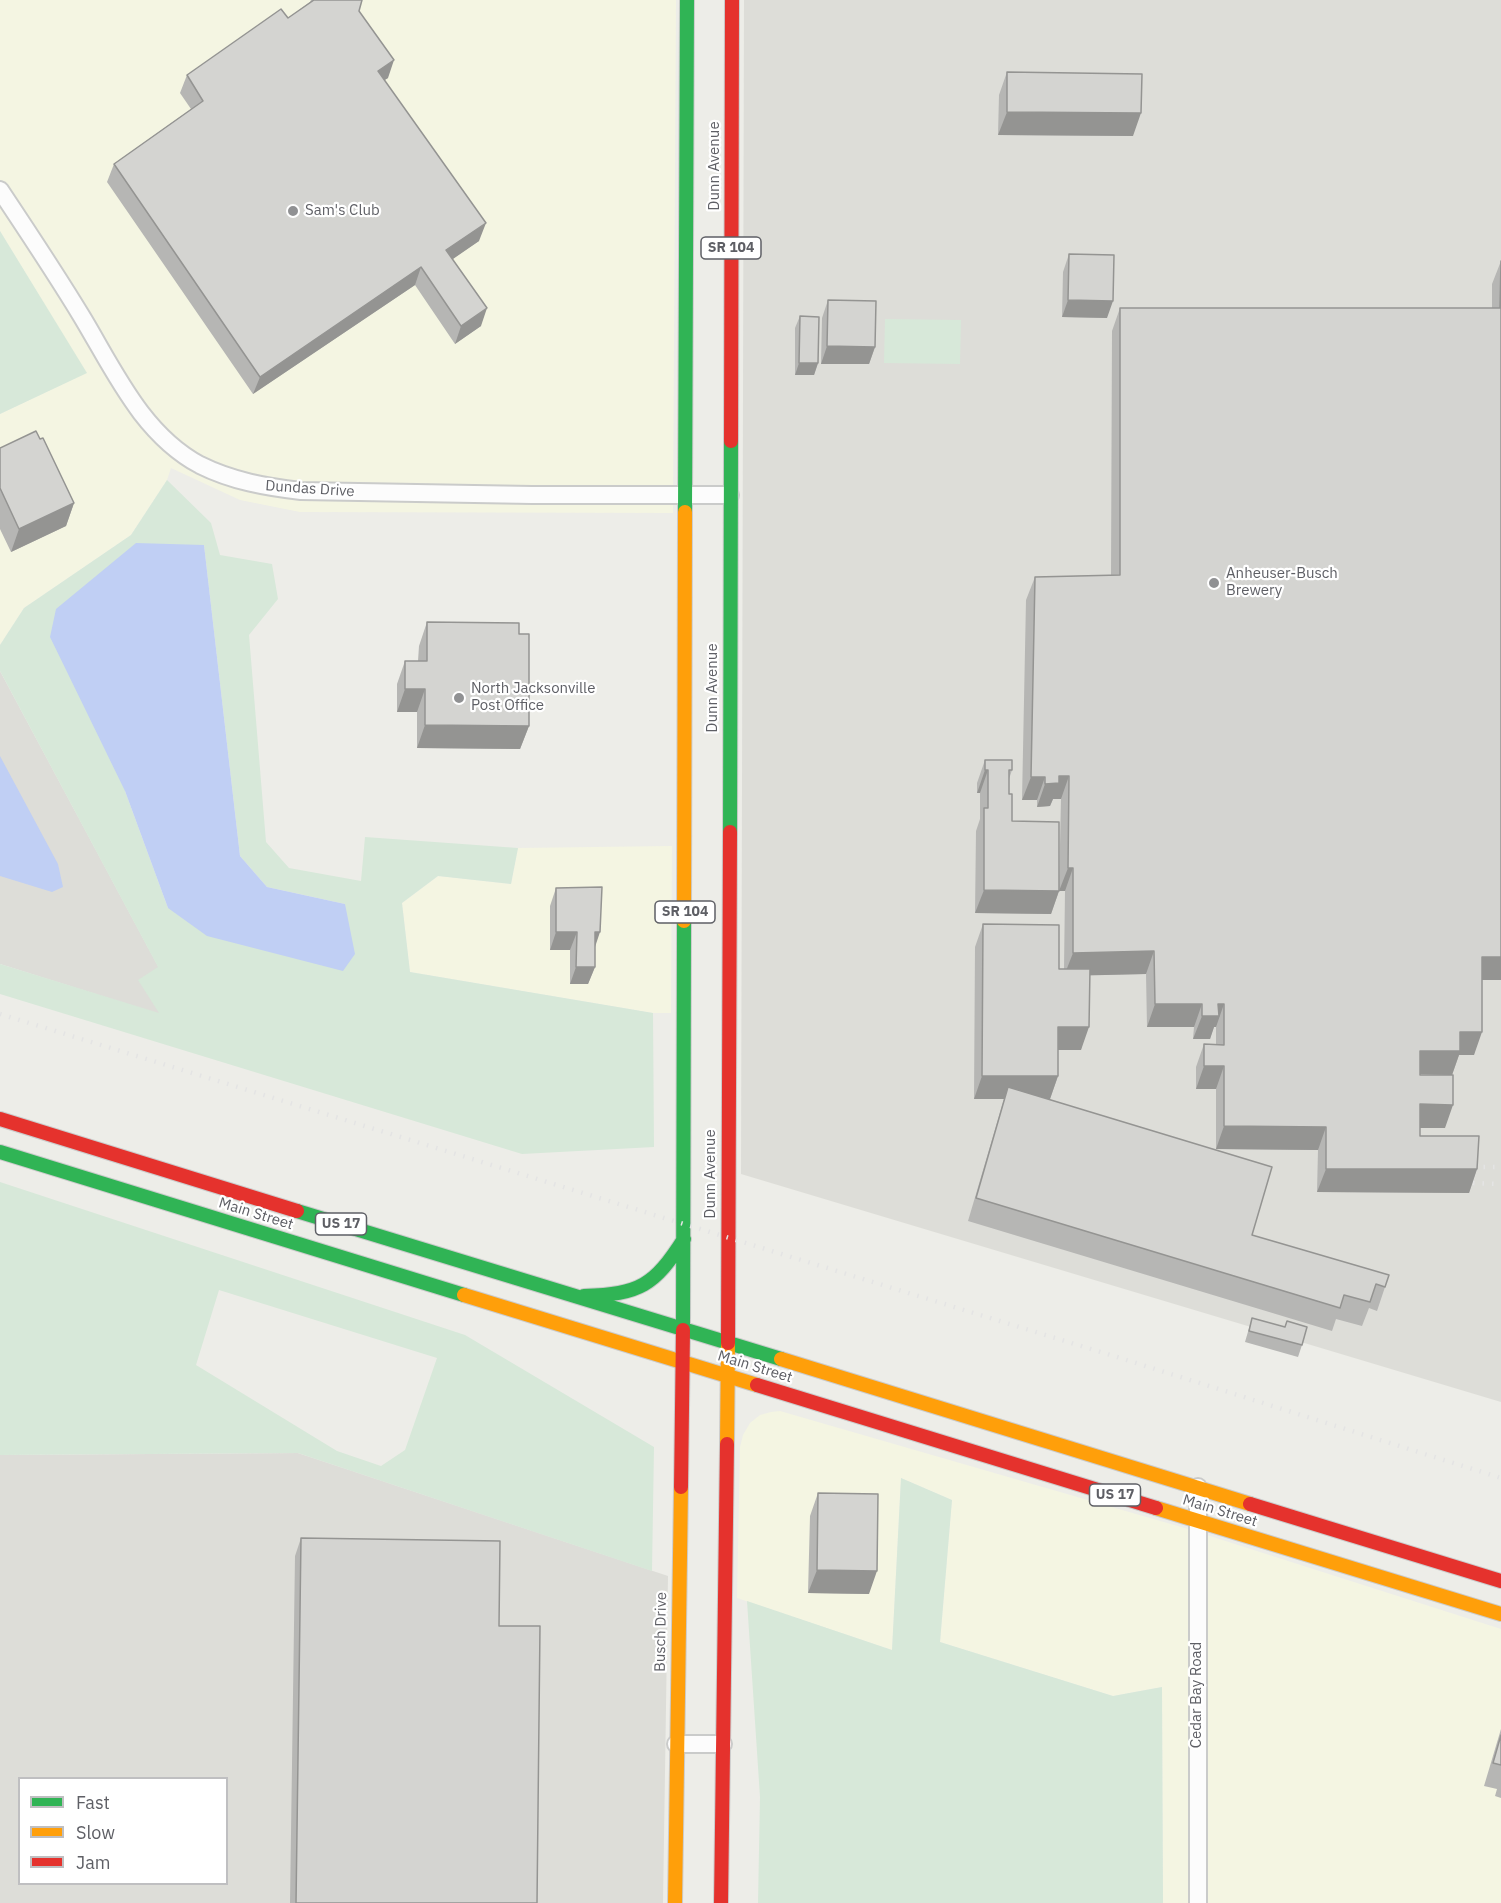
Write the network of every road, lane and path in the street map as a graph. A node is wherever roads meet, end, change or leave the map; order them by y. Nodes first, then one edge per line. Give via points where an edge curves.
1 (687, 0) edge
2 (732, 0) edge
3 (0, 190) edge
4 (686, 495) junction
5 (730, 495) junction
6 (0, 1119) edge
7 (0, 1152) edge
8 (684, 1239) junction
9 (572, 1296) junction
10 (682, 1330) junction
11 (728, 1343) junction
12 (681, 1362) junction
13 (728, 1376) junction
14 (1198, 1487) junction
15 (1197, 1521) junction
16 (1501, 1581) edge
17 (1501, 1614) edge
18 (676, 1744) junction
19 (723, 1744) junction
20 (675, 1903) edge
21 (722, 1903) edge
22 (1198, 1903) edge

1 - 4 main road, Dunn Avenue / SR 104
2 - 5 main road, Dunn Avenue / SR 104
3 - 4 street, Dundas Drive via 128,395 160,434 209,469 242,482 299,491
4 - 5 street, Dundas Drive
4 - 8 main road, Dunn Avenue / SR 104
5 - 11 main road, Dunn Avenue / SR 104
6 - 9 main road, Main Street / US 17
7 - 12 main road, Main Street / US 17
8 - 9 main road via 669,1264 641,1288 613,1295
8 - 10 main road, Dunn Avenue / SR 104
9 - 10 main road, Main Street / US 17
10 - 11 main road, Main Street / US 17
10 - 12 main road, Dunn Avenue / SR 104
11 - 13 main road, Dunn Avenue / SR 104
11 - 14 main road, Main Street / US 17
12 - 13 main road, Main Street / US 17
12 - 18 main road, Busch Drive
13 - 15 main road, Main Street / US 17
13 - 19 main road
14 - 15 street, Cedar Bay Road
14 - 16 main road, Main Street / US 17
15 - 17 main road, Main Street / US 17
15 - 22 street, Cedar Bay Road
18 - 19 street
18 - 20 main road, Busch Drive
19 - 21 main road

